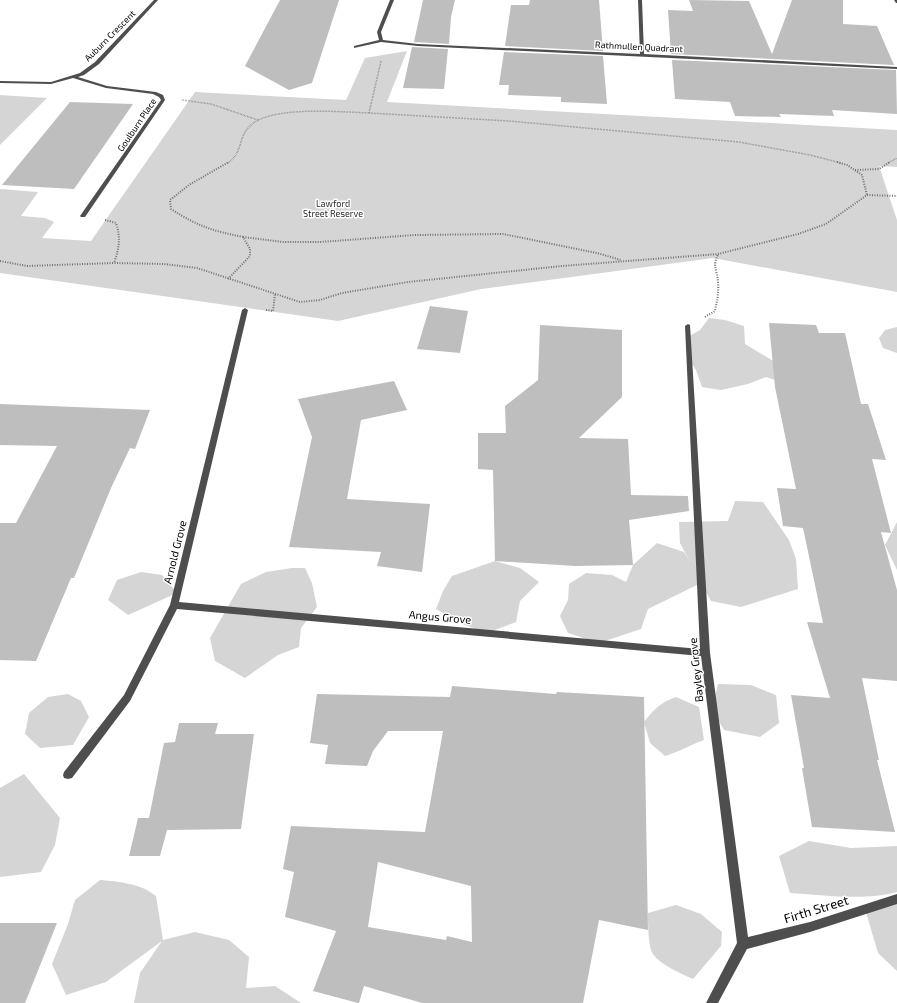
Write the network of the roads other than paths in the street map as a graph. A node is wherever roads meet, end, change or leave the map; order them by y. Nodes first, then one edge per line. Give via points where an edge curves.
1 (156, 0) edge
2 (392, 0) edge
3 (640, 0) edge
4 (381, 41) junction
5 (356, 47) road end
6 (642, 55) junction
7 (897, 68) edge
8 (74, 77) junction
9 (0, 82) edge
10 (83, 216) road end
11 (245, 310) dead end
12 (688, 326) road end
13 (174, 605) junction
14 (704, 653) junction
15 (68, 775) dead end
16 (897, 899) edge
17 (743, 944) junction
18 (712, 1003) edge

1 - 8 street, Auburn Crescent via 97,63
2 - 4 street via 379,32
3 - 6 street
4 - 5 street, Rathmullen Quadrant
4 - 6 street, Rathmullen Quadrant via 418,45
6 - 7 street, Rathmullen Quadrant
8 - 9 street, Auburn Crescent via 51,83
8 - 10 street, Goulburn Place via 106,87 154,93 163,100
11 - 13 street, Arnold Grove
12 - 14 street, Bayley Grove
13 - 14 street, Angus Grove
13 - 15 street, Arnold Grove via 127,698
14 - 17 street, Bayley Grove
16 - 17 street, Firth Street via 810,927
17 - 18 street

